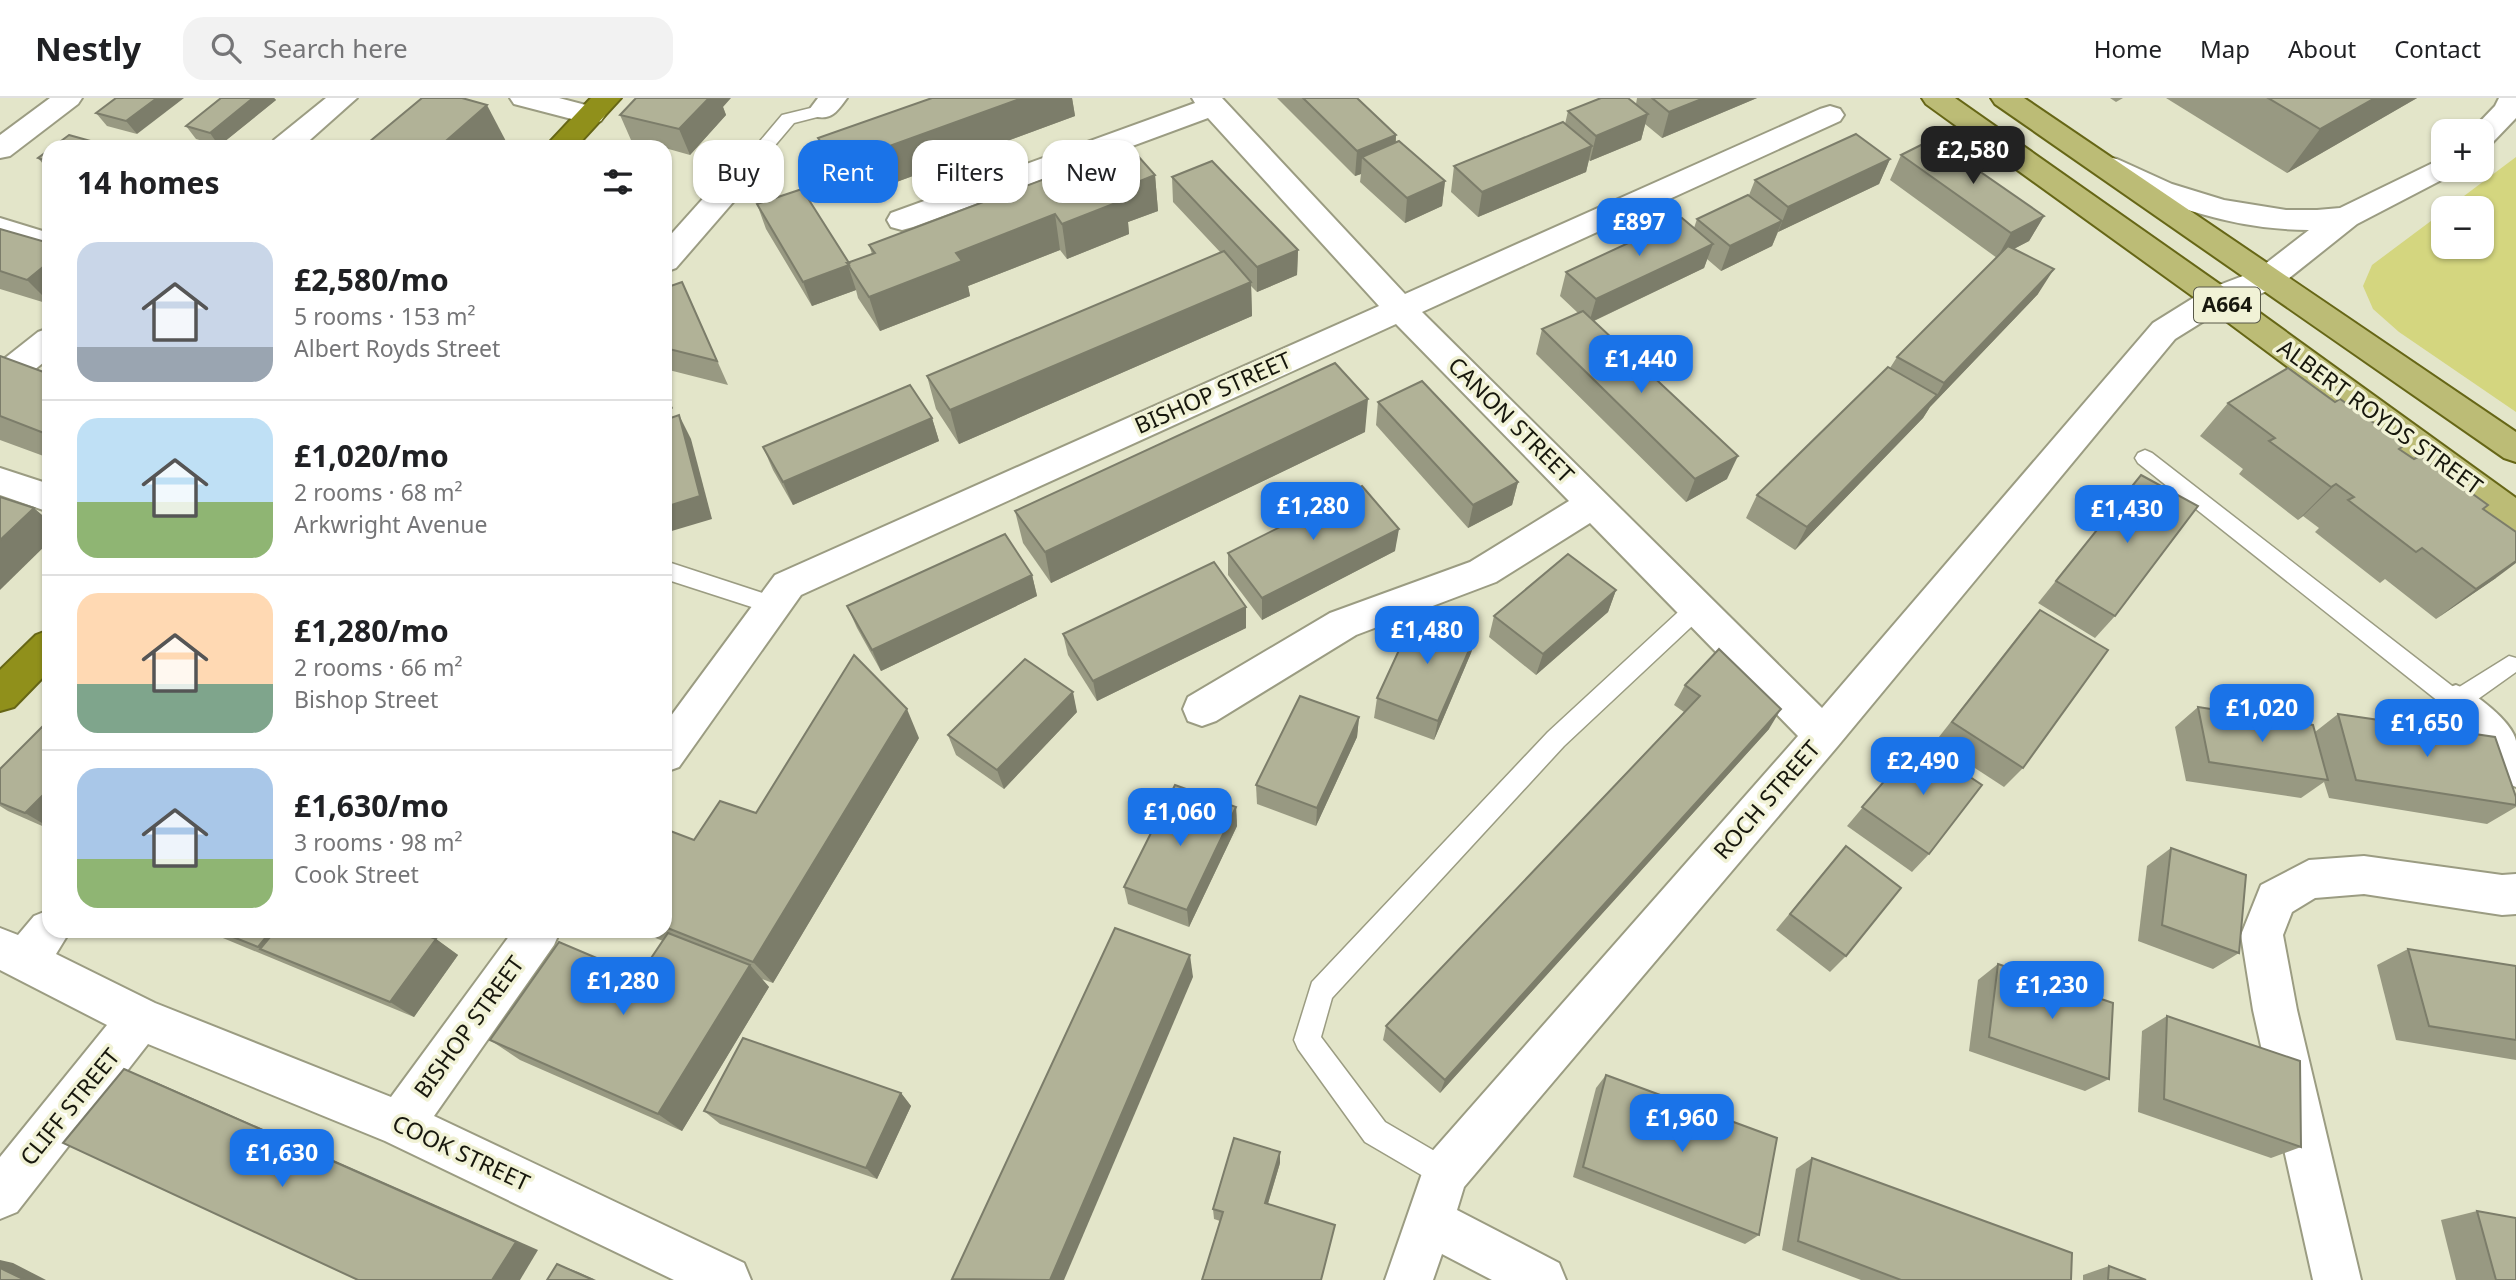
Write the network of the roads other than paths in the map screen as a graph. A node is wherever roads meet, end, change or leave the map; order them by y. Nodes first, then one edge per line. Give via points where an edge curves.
1 (68, 98) edge
2 (343, 98) edge
3 (524, 98) edge
4 (1936, 98) edge
5 (2005, 98) edge
6 (2513, 98) edge
7 (1210, 102) edge
8 (828, 104) edge
9 (599, 107) edge
10 (1829, 115) dead end
11 (2494, 124) edge
12 (292, 140) edge
13 (566, 140) edge
14 (770, 140) edge
15 (0, 149) edge
16 (2092, 159) junction
17 (2431, 172) edge
18 (716, 203) edge
19 (2346, 217) junction
20 (902, 220) dead end
21 (0, 228) edge
22 (42, 242) edge
23 (672, 253) edge
24 (2267, 279) junction
25 (2217, 298) junction
26 (1400, 309) junction
27 (42, 346) edge
28 (0, 380) edge
29 (2516, 449) edge
30 (2145, 458) dead end
31 (0, 481) edge
32 (42, 496) edge
33 (1594, 503) junction
34 (2516, 517) edge
35 (672, 572) edge
36 (773, 605) junction
37 (1697, 608) junction
38 (42, 653) edge
39 (2509, 665) dead end
40 (0, 695) edge
41 (2456, 702) junction
42 (1202, 709) dead end
43 (676, 721) edge
44 (1824, 735) junction
45 (2516, 769) edge
46 (2516, 894) edge
47 (534, 938) edge
48 (25, 946) edge
49 (141, 1019) junction
50 (400, 1124) junction
51 (1446, 1173) junction
52 (0, 1195) edge
53 (1429, 1221) junction
54 (727, 1280) edge
55 (1409, 1280) edge
56 (1542, 1280) edge
57 (2337, 1280) edge

1 - 15 street
2 - 12 street
3 - 9 street
4 - 25 main road, ALBERT ROYDS STREET / A664
5 - 16 main road, ALBERT ROYDS STREET / A664
6 - 11 street
7 - 20 street
7 - 26 street, CANON STREET
8 - 14 lane via 788,119
9 - 13 highway
10 - 26 street, BISHOP STREET
16 - 19 street via 2139,182 2246,214 2304,222
16 - 24 main road, ALBERT ROYDS STREET / A664
17 - 19 street
18 - 23 street
19 - 24 street, ROCH STREET
21 - 22 street
24 - 25 street, ROCH STREET
24 - 29 main road, ALBERT ROYDS STREET / A664
25 - 34 main road, ALBERT ROYDS STREET / A664
25 - 44 street, ROCH STREET via 2164,331
26 - 33 street, CANON STREET
26 - 36 street, BISHOP STREET via 788,585
27 - 28 street
30 - 41 lane
31 - 32 street
33 - 37 street, CANON STREET
33 - 42 street via 1483,572 1343,624
35 - 36 lane
36 - 43 street, BISHOP STREET
37 - 44 street, CANON STREET
37 - 51 lane via 1556,739 1321,991 1307,1040 1375,1132
38 - 40 highway
39 - 41 lane
41 - 45 street via 2482,725
44 - 51 street, ROCH STREET
46 - 57 street via 2364,875 2309,878 2276,899 2262,935
47 - 50 street, BISHOP STREET
48 - 49 street, COOK STREET
49 - 50 street, COOK STREET
49 - 52 street, CLIFF STREET
50 - 54 street, COOK STREET
51 - 53 street, ROCH STREET
53 - 55 street, ROCH STREET
53 - 56 street

